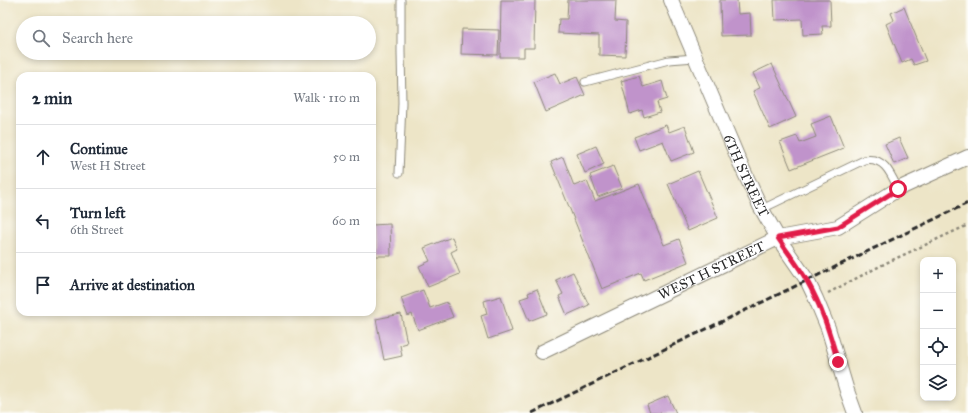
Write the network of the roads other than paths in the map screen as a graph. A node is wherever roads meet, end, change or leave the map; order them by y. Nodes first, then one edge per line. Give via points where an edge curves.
1 (401, 0) edge
2 (671, 0) edge
3 (695, 58) junction
4 (585, 82) dead end
5 (968, 157) edge
6 (399, 173) dead end
7 (898, 189) junction
8 (762, 209) junction
9 (778, 238) junction
10 (542, 352) dead end
11 (855, 413) edge

1 - 6 lane via 402,102
2 - 3 street, 6TH STREET
3 - 4 lane via 669,60
3 - 8 street, 6TH STREET
5 - 7 street, WEST H STREET
7 - 8 lane via 888,169 870,159
7 - 9 street, WEST H STREET via 838,227
8 - 9 street, 6TH STREET
9 - 10 street, WEST H STREET
9 - 11 street, 6TH STREET via 807,280 816,299

